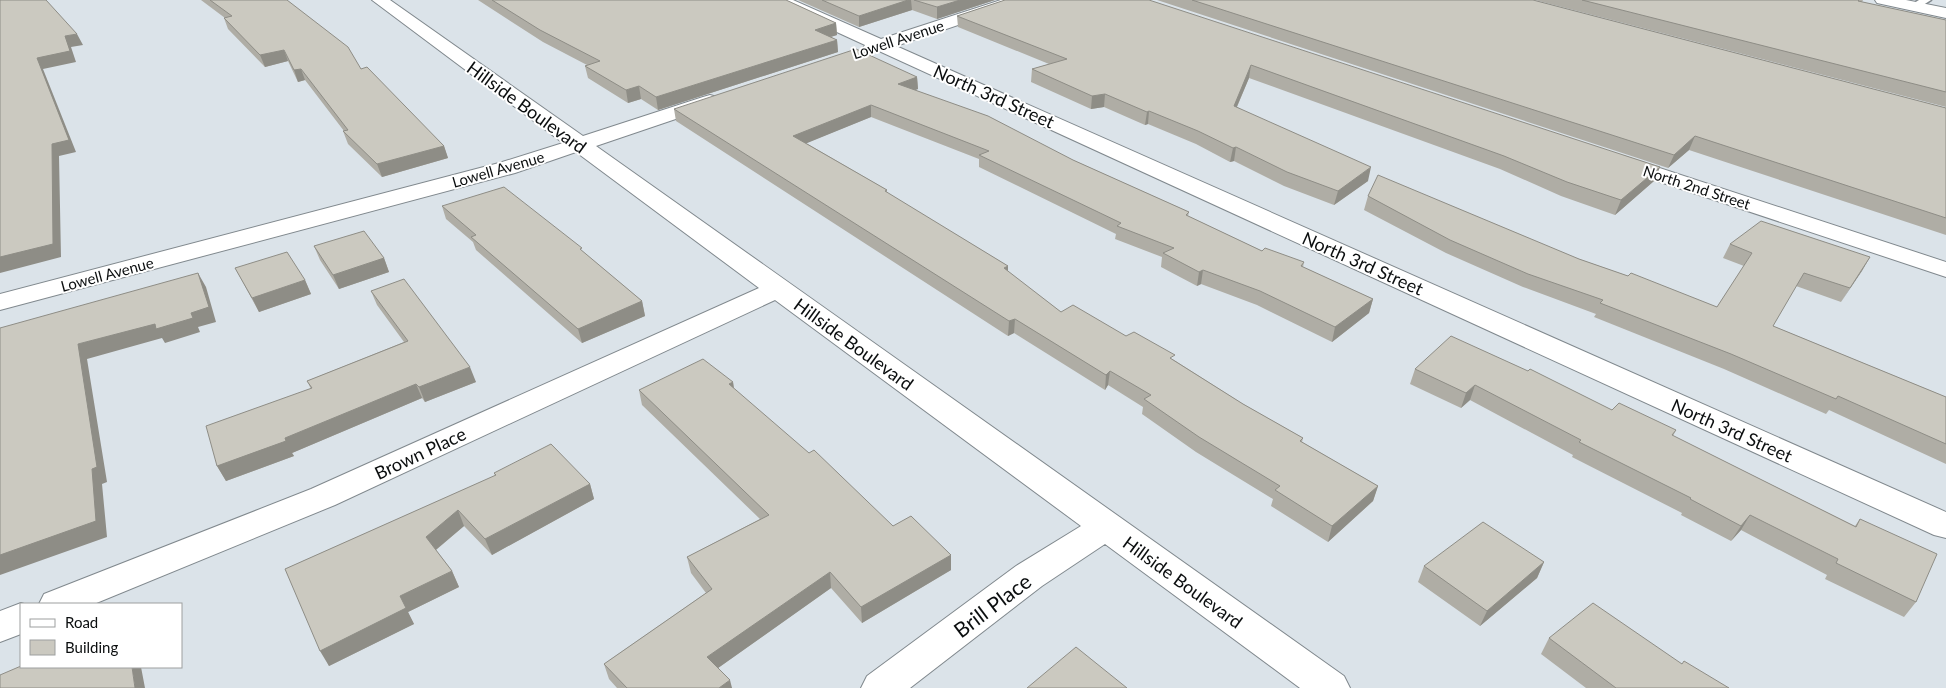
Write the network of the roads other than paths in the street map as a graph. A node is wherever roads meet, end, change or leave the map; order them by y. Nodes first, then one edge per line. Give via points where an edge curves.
1 (380, 0) edge
2 (780, 0) edge
3 (1017, 0) edge
4 (1883, 0) edge
5 (1920, 3) edge
6 (1946, 14) edge
7 (881, 45) junction
8 (852, 54) edge
9 (729, 95) edge
10 (578, 144) junction
11 (1606, 157) edge
12 (1946, 270) edge
13 (778, 289) junction
14 (0, 302) edge
15 (1106, 526) junction
16 (1946, 526) edge
17 (59, 603) edge
18 (20, 618) edge
19 (0, 627) edge
20 (881, 688) edge
21 (1330, 688) edge

1 - 10 street, Hillside Boulevard
2 - 7 street, North 3rd Street
3 - 7 street, Lowell Avenue
4 - 5 street
5 - 6 street
7 - 8 street, Lowell Avenue
7 - 16 street, North 3rd Street
9 - 10 street, Lowell Avenue
10 - 13 street, Hillside Boulevard
10 - 14 street, Lowell Avenue via 507,168
11 - 12 street, North 2nd Street
13 - 15 street, Hillside Boulevard
13 - 17 street, Brown Place via 323,497
15 - 20 street, Brill Place via 1029,576
15 - 21 street, Hillside Boulevard
18 - 19 street

